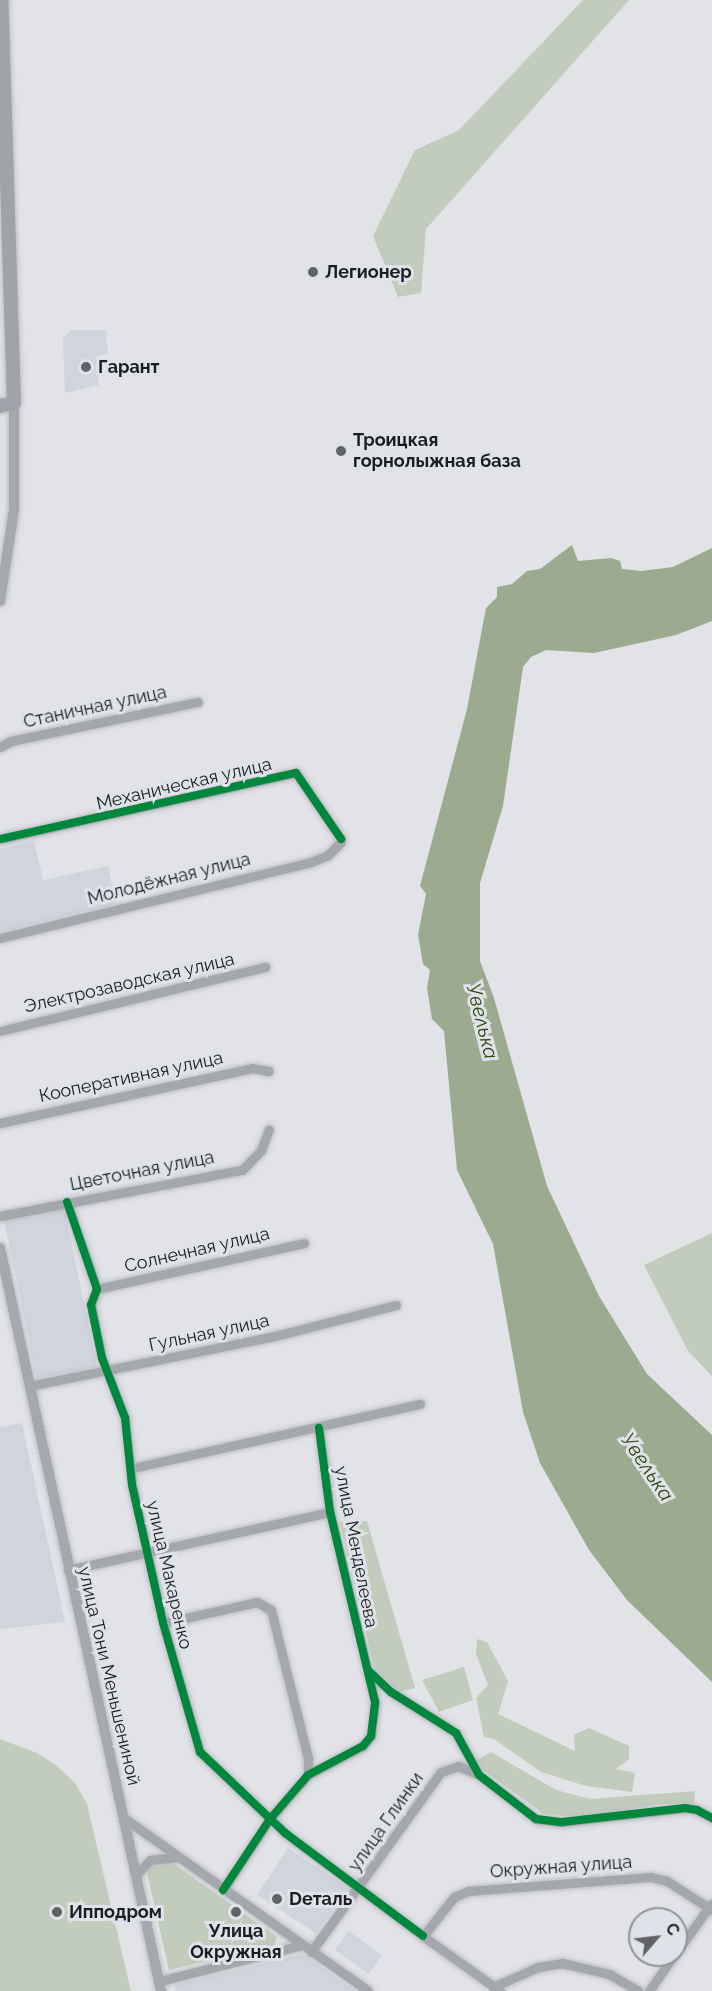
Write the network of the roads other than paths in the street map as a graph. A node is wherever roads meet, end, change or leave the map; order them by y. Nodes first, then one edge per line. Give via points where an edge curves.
1 (1, 0) edge
2 (7, 405) edge
3 (0, 601) edge
4 (198, 702) dead end
5 (0, 747) edge
6 (0, 839) edge
7 (341, 840) joint
8 (0, 938) edge
9 (265, 968) dead end
10 (0, 1031) edge
11 (269, 1071) dead end
12 (0, 1123) edge
13 (269, 1130) dead end
14 (67, 1202) junction
15 (0, 1216) edge
16 (304, 1243) dead end
17 (0, 1248) edge
18 (97, 1289) junction
19 (396, 1305) dead end
20 (108, 1371) junction
21 (29, 1386) junction
22 (420, 1404) dead end
23 (319, 1428) junction
24 (133, 1468) junction
25 (330, 1512) junction
26 (148, 1554) junction
27 (68, 1570) junction
28 (163, 1623) junction
29 (369, 1671) junction
30 (308, 1775) junction
31 (479, 1775) junction
32 (124, 1818) junction
33 (712, 1818) edge
34 (270, 1819) junction
35 (177, 1857) junction
36 (137, 1874) junction
37 (223, 1890) junction
38 (358, 1890) junction
39 (711, 1906) edge
40 (423, 1936) junction
41 (688, 1937) edge
42 (301, 1945) junction
43 (311, 1952) junction
44 (666, 1967) edge
45 (161, 1986) edge
46 (496, 1989) edge
47 (368, 1991) edge
48 (639, 1991) edge
49 (649, 1991) edge

1 - 2 highway
2 - 3 main road via 14,510
4 - 5 street, Станичная улица via 11,741
6 - 7 street, Механическая улица via 296,773
7 - 8 street, Молодёжная улица via 328,855 311,862
9 - 10 street, Электрозаводская улица
11 - 12 street, Кооперативная улица via 252,1068
13 - 14 street, Цветочная улица via 261,1150 242,1170
14 - 15 street, Цветочная улица
14 - 18 street, улица Макаренко
16 - 18 street, Солнечная улица
17 - 21 main road, улица Тони Меньшениной
18 - 20 street, улица Макаренко via 91,1305
19 - 20 street, Гульная улица
20 - 21 street, Гульная улица
20 - 24 street, улица Макаренко via 125,1418
21 - 27 main road, улица Тони Меньшениной
22 - 23 street
23 - 24 street
23 - 25 street, улица Менделеева
24 - 26 street, улица Макаренко via 132,1485
25 - 26 street
25 - 29 street, улица Менделеева
26 - 27 street
26 - 28 street, улица Макаренко
27 - 32 main road, улица Тони Меньшениной
28 - 30 street, улица Макаренко via 257,1602 271,1610 308,1758
28 - 34 street, улица Макаренко via 200,1752
29 - 30 street, улица Менделеева via 375,1702 371,1736 363,1746
29 - 31 street via 391,1692 456,1733
30 - 34 street
31 - 33 street via 520,1809 549,1822 685,1808 697,1809
31 - 38 street, улица Глинки via 458,1766 441,1772
32 - 35 street
32 - 36 main road, улица Тони Меньшениной
34 - 37 street
34 - 38 street, улица Макаренко
35 - 36 street via 150,1860
35 - 37 street
36 - 45 main road, улица Тони Меньшениной
37 - 42 street
38 - 40 street
38 - 43 street, улица Глинки
39 - 40 street, Окружная улица via 667,1881 651,1877 468,1891 454,1897
39 - 41 street
40 - 46 street
42 - 43 street
42 - 45 street
43 - 47 street
44 - 49 street
46 - 48 street via 538,1967 562,1963 609,1974

